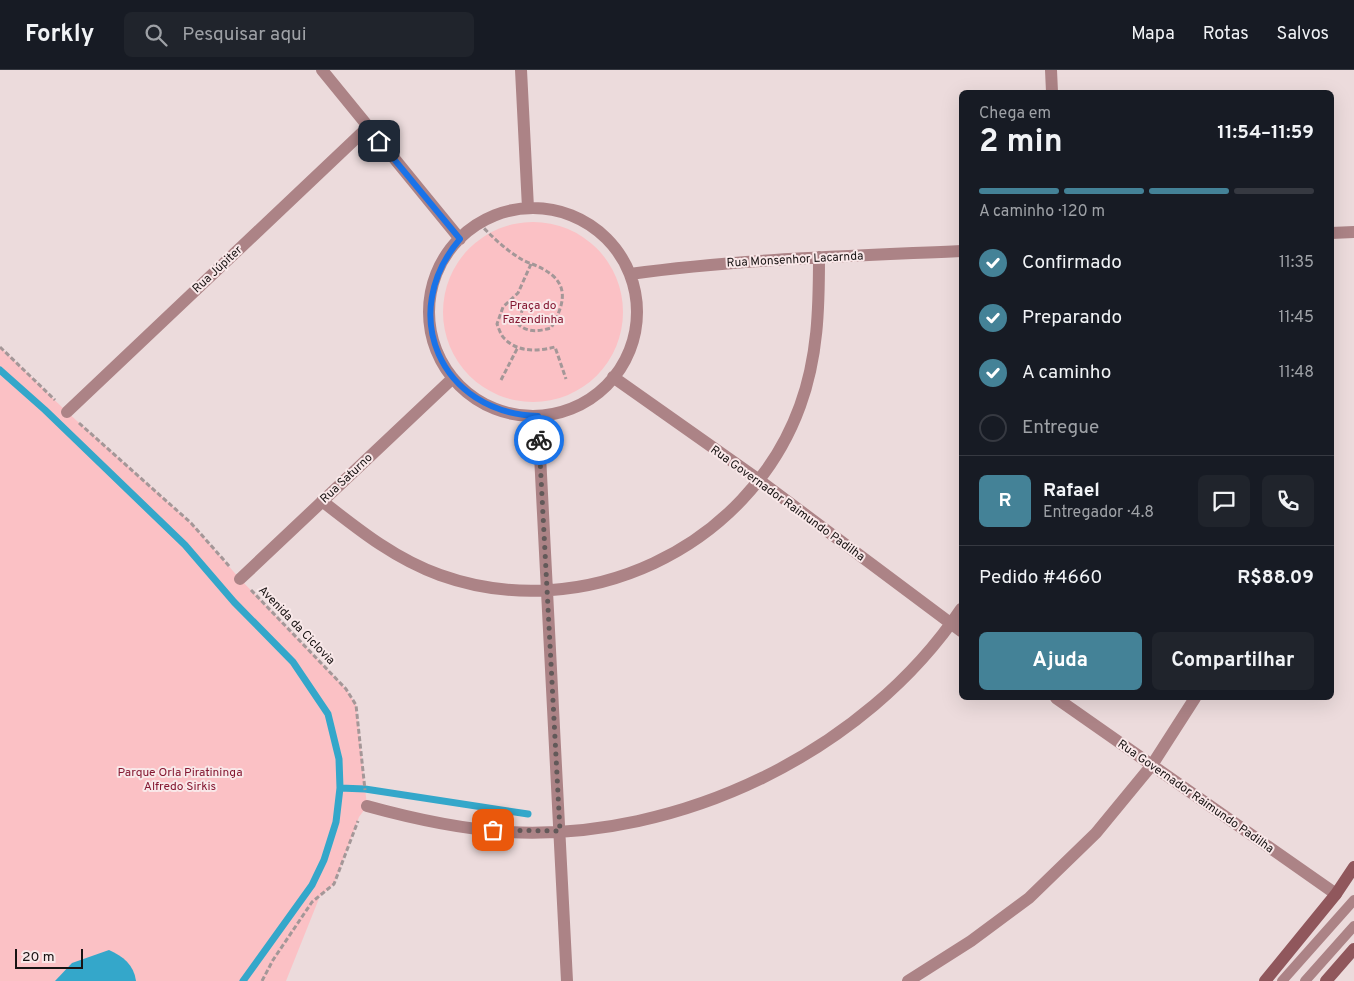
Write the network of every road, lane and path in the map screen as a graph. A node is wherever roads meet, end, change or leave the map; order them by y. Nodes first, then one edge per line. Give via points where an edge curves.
1 (322, 70) edge
2 (521, 70) edge
3 (1051, 70) edge
4 (1052, 90) edge
5 (368, 127) junction
6 (528, 208) junction
7 (479, 223) junction
8 (1354, 232) edge
9 (1334, 233) edge
10 (460, 239) junction
11 (959, 251) edge
12 (818, 257) junction
13 (532, 264) junction
14 (630, 274) junction
15 (526, 308) dead end
16 (0, 347) edge
17 (518, 347) junction
18 (613, 377) junction
19 (453, 378) junction
20 (566, 379) dead end
21 (501, 380) dead end
22 (67, 412) junction
23 (538, 416) junction
24 (759, 480) junction
25 (322, 501) junction
26 (240, 579) junction
27 (548, 591) junction
28 (956, 627) edge
29 (1059, 700) edge
30 (1194, 700) edge
31 (1152, 765) junction
32 (367, 806) junction
33 (560, 831) junction
34 (1354, 867) edge
35 (1336, 894) junction
36 (1354, 900) edge
37 (1354, 926) edge
38 (1354, 949) edge
39 (262, 981) edge
40 (567, 981) edge
41 (908, 981) edge
42 (1265, 981) edge
43 (1282, 981) edge
44 (1305, 981) edge
45 (1326, 981) edge

1 - 5 street
2 - 6 street
3 - 4 street
5 - 10 street
5 - 22 street, Rua Júpiter
6 - 7 street via 511,210
6 - 14 street via 560,211 589,224 614,246
7 - 10 street
7 - 13 path via 520,259
8 - 9 street
10 - 19 street via 442,263 430,307 433,337
11 - 12 street, Rua Monsenhor Lacarnda
12 - 14 street, Rua Monsenhor Lacarnda via 687,266
12 - 24 street via 817,335 811,371 785,440
13 - 15 path via 558,280 564,297 551,328 525,330 518,325 522,310
13 - 17 path via 518,293 503,307 497,324 504,339
14 - 18 street via 637,310 635,328 624,362
16 - 22 path, Avenida da Ciclovia
17 - 20 path via 532,351 555,348
17 - 21 path
18 - 23 street via 580,405
18 - 24 street, Rua Governador Raimundo Padilha
19 - 23 street via 485,404 511,413
19 - 25 street, Rua Saturno
22 - 26 path, Avenida da Ciclovia via 191,523
23 - 27 street
24 - 27 street via 716,525 654,565 584,587
24 - 28 street, Rua Governador Raimundo Padilha
25 - 26 street, Rua Saturno
25 - 27 street via 374,542 406,561 440,575 475,585
26 - 32 path, Avenida da Ciclovia via 346,689 356,705
27 - 33 street
28 - 33 street via 847,727 797,760 743,787 686,809 628,823
29 - 31 street, Rua Governador Raimundo Padilha
30 - 31 street
31 - 35 street, Rua Governador Raimundo Padilha
31 - 41 street via 1096,834 1029,898 972,942
32 - 33 street via 448,826 508,832
32 - 39 path via 334,884 312,902
33 - 40 street
34 - 35 main road
35 - 42 main road
36 - 43 lane
37 - 44 lane
38 - 45 main road

